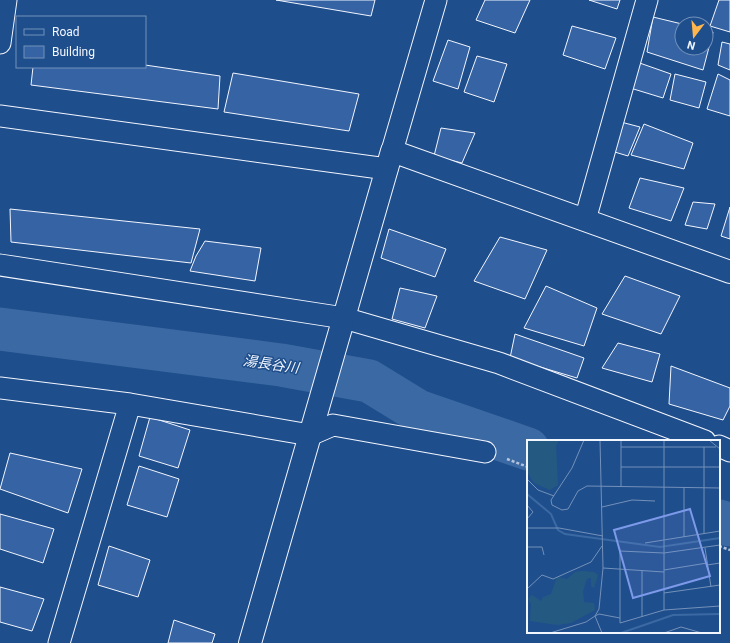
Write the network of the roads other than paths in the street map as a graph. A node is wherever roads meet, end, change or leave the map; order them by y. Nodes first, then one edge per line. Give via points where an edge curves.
1 (6, 0) edge
2 (436, 0) edge
3 (648, 0) edge
4 (0, 43) edge
5 (0, 116) edge
6 (389, 160) junction
7 (585, 220) junction
8 (0, 265) edge
9 (730, 272) edge
10 (344, 318) junction
11 (0, 388) edge
12 (130, 404) junction
13 (310, 435) junction
14 (702, 440) edge
15 (720, 446) edge
16 (730, 450) edge
17 (485, 452) dead end
18 (59, 643) edge
19 (250, 643) edge

1 - 4 street
2 - 6 street
3 - 7 street
5 - 6 street
6 - 7 street
6 - 10 street
7 - 9 street
8 - 10 street
10 - 13 street
10 - 14 street via 499,363
11 - 12 street
12 - 13 street
12 - 18 street
13 - 17 street via 333,425
13 - 19 street
15 - 16 street

